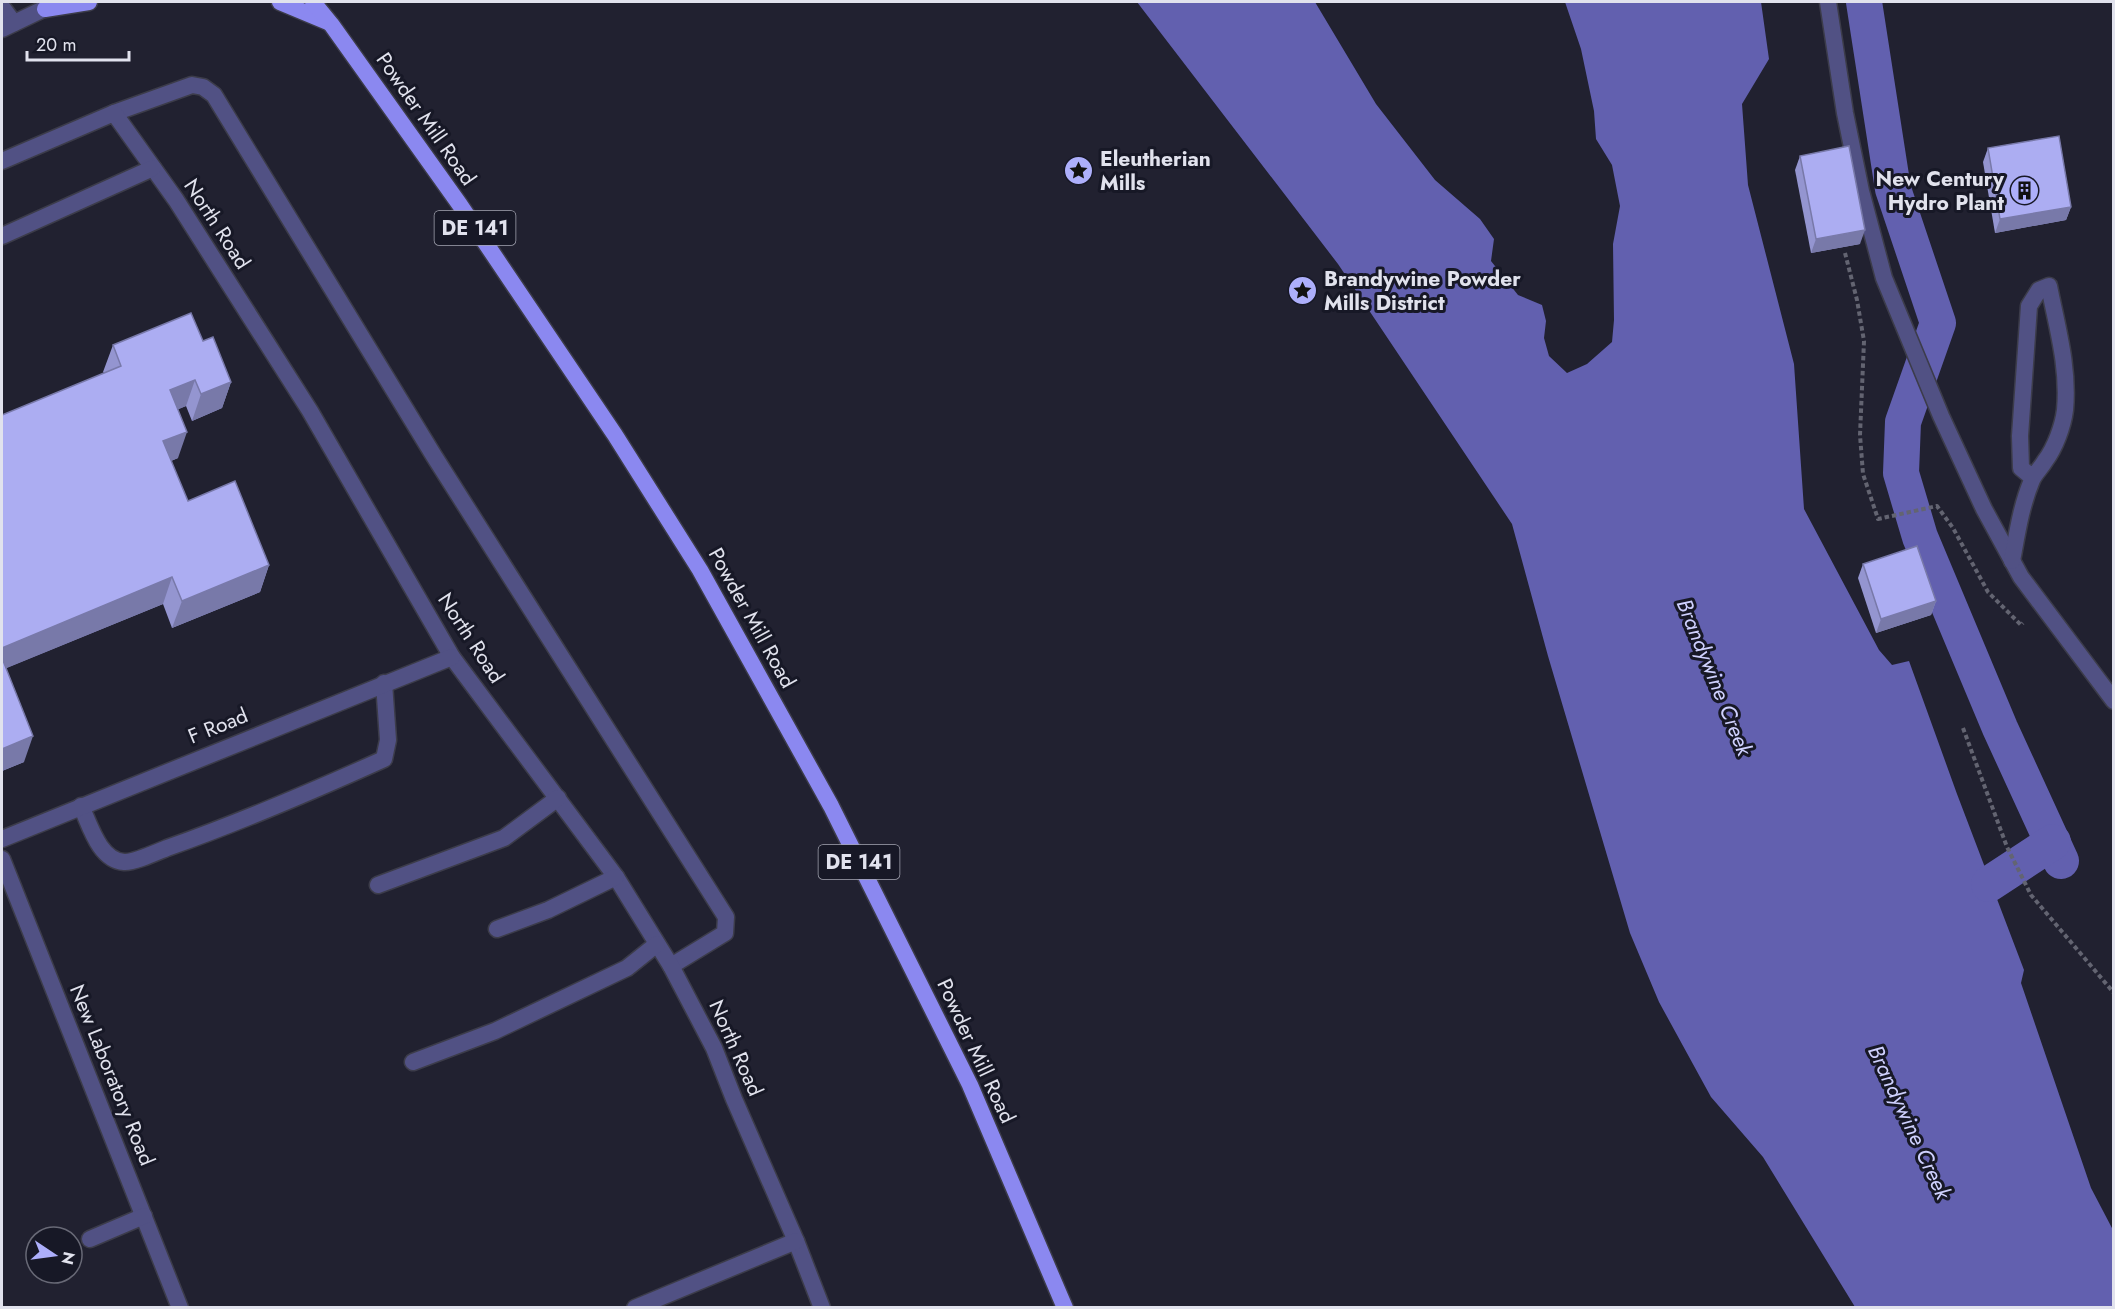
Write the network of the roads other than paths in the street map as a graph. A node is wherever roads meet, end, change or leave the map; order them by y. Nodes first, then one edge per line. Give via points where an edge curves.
1 (89, 2) edge
2 (280, 2) edge
3 (313, 2) edge
4 (324, 2) edge
5 (1828, 2) edge
6 (52, 5) edge
7 (2, 7) edge
8 (331, 24) junction
9 (8, 26) edge
10 (114, 112) junction
11 (2, 161) edge
12 (153, 168) junction
13 (2, 236) edge
14 (2033, 478) junction
15 (2012, 561) junction
16 (452, 657) junction
17 (384, 683) junction
18 (2114, 701) edge
19 (558, 798) junction
20 (81, 806) junction
21 (2, 839) edge
22 (2, 859) edge
23 (616, 877) junction
24 (378, 885) dead end
25 (497, 929) dead end
26 (657, 944) junction
27 (671, 966) junction
28 (413, 1062) dead end
29 (144, 1216) junction
30 (90, 1239) dead end
31 (796, 1241) junction
32 (180, 1308) edge
33 (635, 1308) edge
34 (822, 1308) edge
35 (1065, 1308) edge

1 - 6 highway
2 - 8 highway
3 - 8 highway, Powder Mill Road / DE 141
4 - 8 highway, DE 141
5 - 15 lane via 1845,113 1884,278 1941,416
6 - 9 lane
7 - 9 lane
8 - 35 highway, Powder Mill Road / DE 141 via 499,262 700,570 831,806 970,1084
10 - 11 lane
10 - 12 lane, North Road
10 - 27 lane via 192,85 214,95 434,456 726,917 725,933
12 - 13 lane
12 - 16 lane, North Road via 310,411
14 - 14 lane via 2047,459 2065,411 2065,368 2049,286 2039,290 2029,306 2019,436 2021,468
14 - 15 lane via 2020,515
15 - 18 lane
16 - 17 lane, F Road
16 - 19 lane, North Road
17 - 20 lane, F Road
17 - 20 lane via 388,740 384,759 322,788 126,863 113,859 98,843
19 - 23 lane, North Road
19 - 24 lane via 504,838
20 - 21 lane, F Road
22 - 29 lane, New Laboratory Road
23 - 25 lane via 548,910
23 - 26 lane, North Road
26 - 27 lane, North Road
26 - 28 lane via 627,968 495,1031
27 - 31 lane, North Road via 714,1048
29 - 30 lane
29 - 32 lane, New Laboratory Road
31 - 33 lane
31 - 34 lane, North Road

